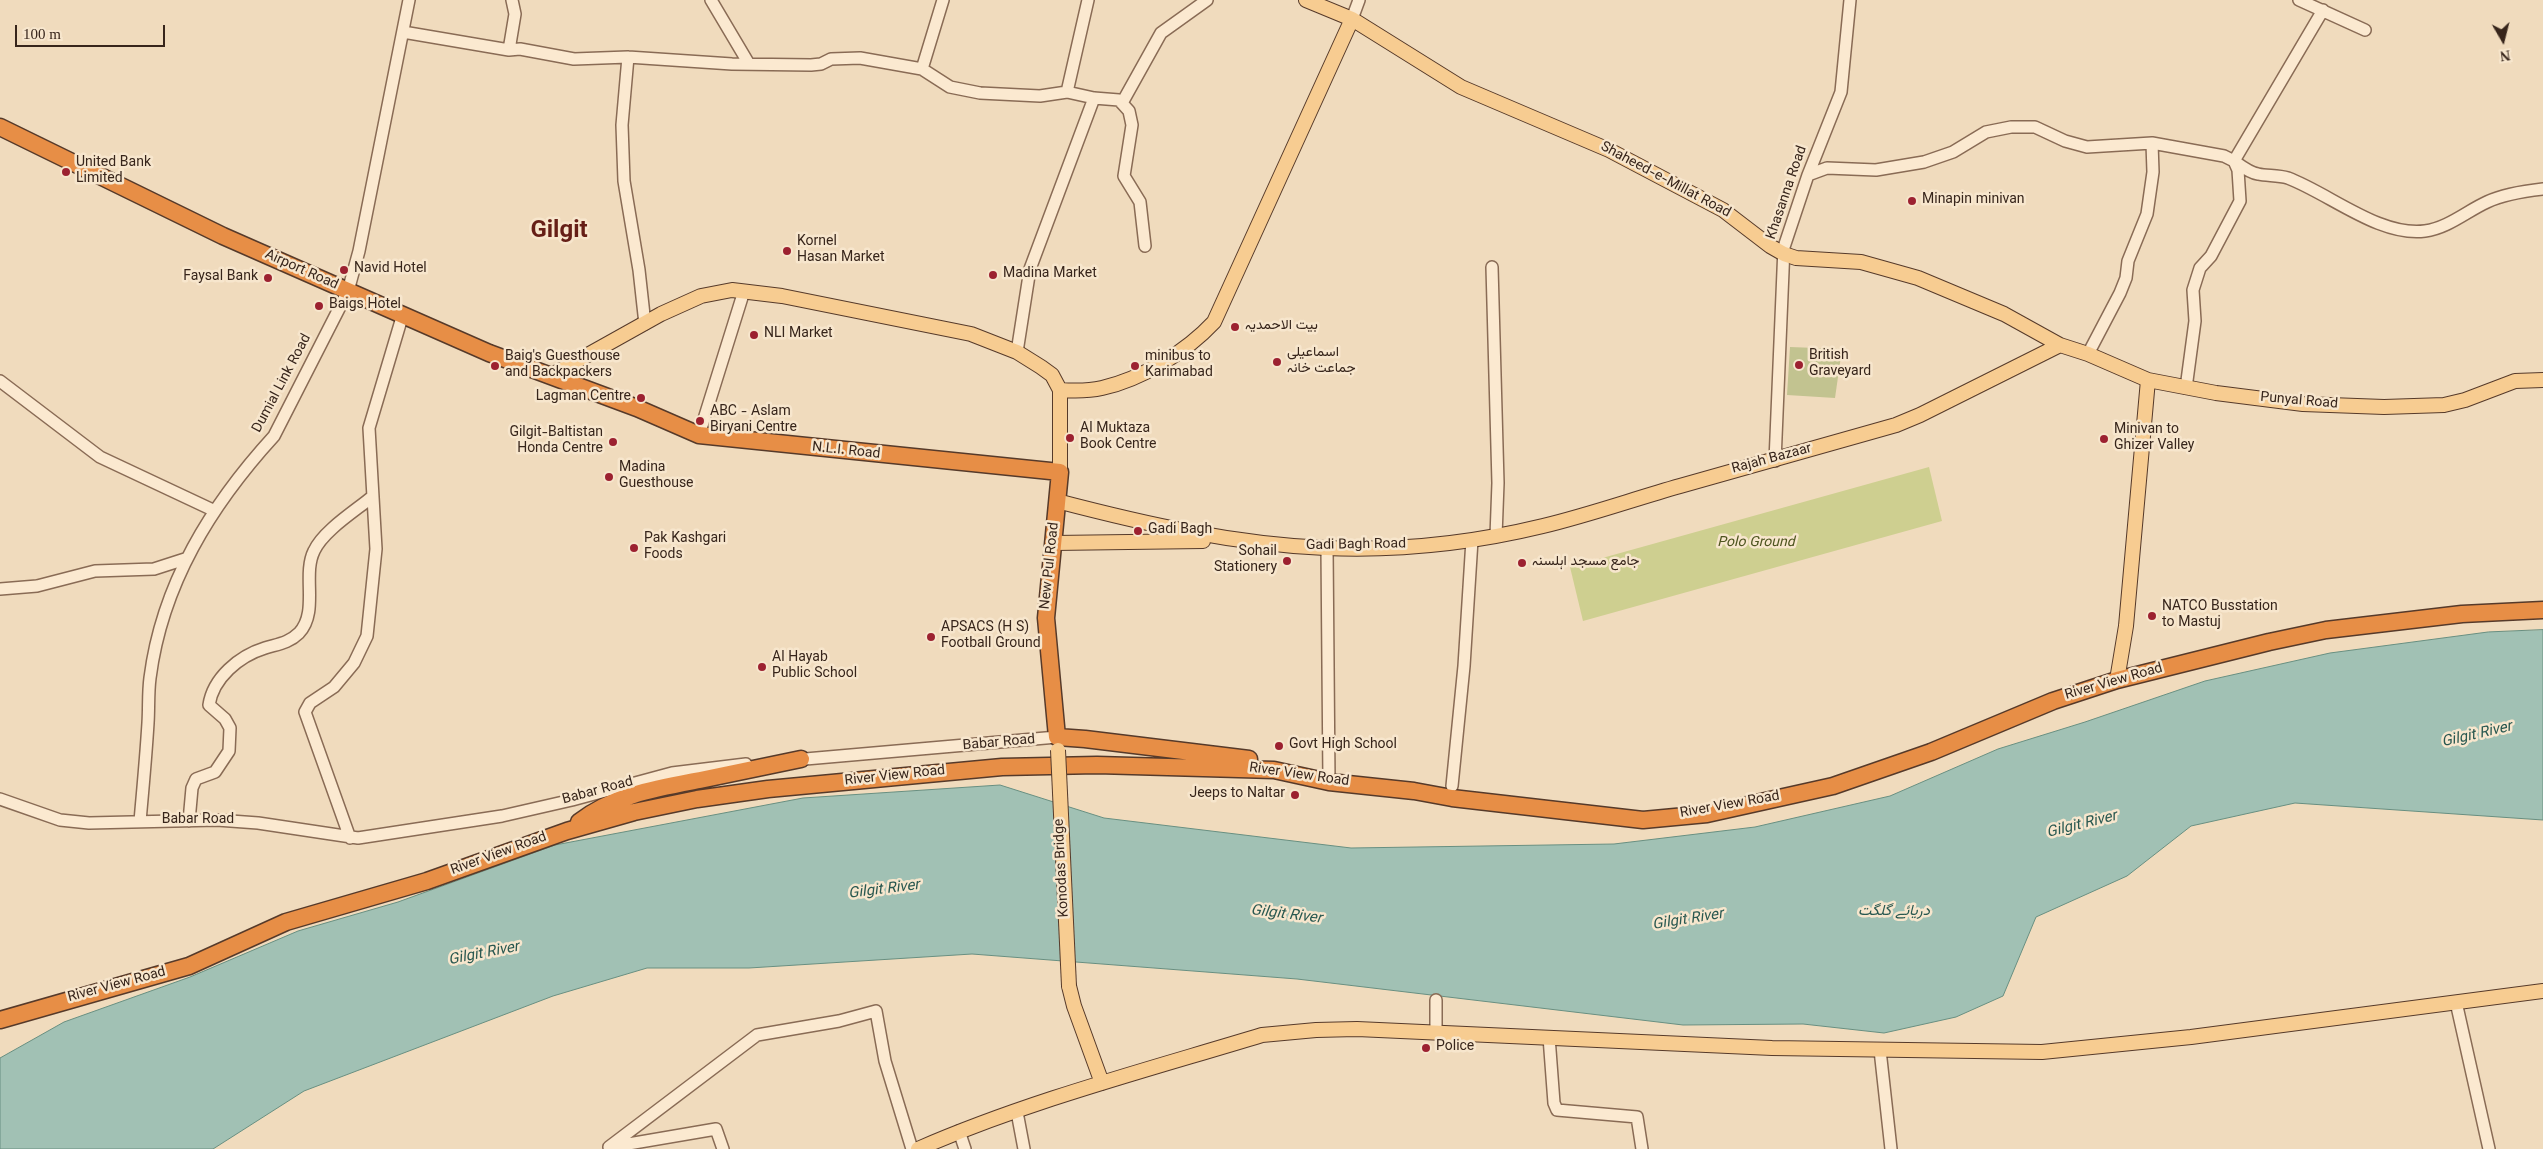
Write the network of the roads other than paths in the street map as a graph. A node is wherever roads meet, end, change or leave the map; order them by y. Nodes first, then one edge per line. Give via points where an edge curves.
1 (409, 0) edge
2 (512, 0) edge
3 (712, 0) edge
4 (943, 0) edge
5 (1088, 0) edge
6 (1207, 0) edge
7 (1306, 0) edge
8 (1359, 0) edge
9 (1850, 0) edge
10 (2299, 0) edge
11 (2323, 10) junction
12 (1352, 19) junction
13 (2365, 30) dead end
14 (403, 32) junction
15 (509, 50) junction
16 (628, 57) junction
17 (749, 64) junction
18 (922, 69) junction
19 (1066, 92) junction
20 (1094, 98) junction
21 (1122, 103) junction
22 (0, 127) edge
23 (2152, 143) junction
24 (2234, 161) junction
25 (1808, 175) junction
26 (2543, 189) edge
27 (1145, 246) dead end
28 (1784, 254) junction
29 (1492, 267) dead end
30 (744, 290) junction
31 (348, 291) junction
32 (403, 314) junction
33 (645, 324) junction
34 (2060, 345) junction
35 (1017, 352) junction
36 (2088, 354) junction
37 (550, 376) junction
38 (2148, 380) junction
39 (2543, 380) edge
40 (0, 382) edge
41 (2186, 388) junction
42 (5, 390) edge
43 (1060, 390) junction
44 (637, 408) joint
45 (699, 435) junction
46 (1775, 460) junction
47 (1060, 472) junction
48 (372, 497) junction
49 (1057, 501) junction
50 (215, 511) junction
51 (1153, 526) junction
52 (1496, 536) junction
53 (1472, 540) junction
54 (1240, 541) junction
55 (1152, 542) junction
56 (1054, 543) junction
57 (1327, 548) junction
58 (185, 560) junction
59 (0, 589) edge
60 (2543, 610) edge
61 (2117, 680) junction
62 (1057, 744) junction
63 (801, 759) junction
64 (1274, 770) junction
65 (1329, 782) junction
66 (1452, 786) dead end
67 (0, 799) edge
68 (189, 820) junction
69 (140, 821) junction
70 (567, 831) junction
71 (350, 838) junction
72 (2543, 991) edge
73 (1436, 1000) dead end
74 (2456, 1002) junction
75 (0, 1020) edge
76 (1436, 1032) junction
77 (1549, 1037) junction
78 (1880, 1050) junction
79 (1102, 1083) junction
80 (1017, 1112) junction
81 (959, 1131) junction
82 (605, 1148) edge
83 (723, 1149) edge
84 (912, 1149) edge
85 (918, 1149) edge
86 (965, 1149) edge
87 (1024, 1149) edge
88 (1642, 1149) edge
89 (1891, 1149) edge
90 (2489, 1149) edge

1 - 14 street, Dumial Link Road
2 - 15 street via 515,14
3 - 17 street
4 - 18 street
5 - 19 street
6 - 21 street via 1161,33
7 - 12 main road, Shaheed-e-Millat Road
8 - 12 street
9 - 25 street, Khasanna Road via 1841,92
10 - 11 street
11 - 13 street
11 - 24 street
12 - 28 main road, Shaheed-e-Millat Road via 1461,86 1608,150 1723,210
12 - 43 main road via 1214,322 1182,349 1123,381 1102,388
14 - 15 street
14 - 31 street, Dumial Link Road
15 - 16 street via 574,59
16 - 17 street
16 - 33 street via 622,125 624,181
17 - 18 street via 811,65 842,57
18 - 19 street via 950,87 980,93 1040,96
19 - 20 street
20 - 21 street
20 - 35 street via 1030,269
21 - 27 street via 1129,111 1132,125 1124,176 1140,202
22 - 31 highway, Airport Road via 223,236
23 - 24 street via 2224,156
23 - 25 street via 2087,147 2035,127 2011,127 1986,132 1953,152 1924,162 1876,170 1827,168
23 - 36 street via 2153,172 2147,214 2128,261 2120,293
24 - 26 street via 2255,174 2286,177 2384,227 2406,231 2426,231 2456,220 2488,201
24 - 41 street via 2238,170 2240,201 2211,256 2200,268 2193,290 2195,321
25 - 28 street, Khasanna Road
28 - 34 main road, Shaheed-e-Millat Road via 1796,258 1861,262 1900,272 2004,314
28 - 46 street, Khasanna Road
29 - 52 street via 1498,483
30 - 33 main road via 722,290 701,296
30 - 35 main road via 971,334
30 - 45 street
31 - 32 highway, Airport Road
31 - 50 street, Dumial Link Road via 274,436
32 - 37 highway, Airport Road via 488,353
32 - 48 street via 369,428
33 - 37 main road
34 - 36 main road, Punyal Road
34 - 46 main road, Rajah Bazaar via 1920,415
35 - 43 main road via 1052,374
36 - 38 main road, Punyal Road
37 - 44 highway, Airport Road
38 - 41 main road, Punyal Road
38 - 61 main road via 2126,626
39 - 41 main road, Punyal Road via 2515,381 2444,405 2384,407 2303,404
40 - 42 street
42 - 50 street via 100,457
43 - 47 main road
44 - 45 highway, N.L.I. Road
45 - 47 highway, N.L.I. Road
46 - 52 main road, Rajah Bazaar via 1546,526
47 - 49 highway
48 - 68 street via 322,539 313,552 308,618 300,632 288,642 263,648 230,666 211,696 209,705 230,728 229,751 215,772 196,779
48 - 71 street via 376,549 366,636 354,663 334,688 310,703 306,712
49 - 51 main road, Gadi Bagh Road
49 - 56 highway, New Pul Road
50 - 58 street, Dumial Link Road
51 - 54 main road, Gadi Bagh Road
51 - 55 main road
52 - 53 main road, Rajah Bazaar
53 - 57 main road, Gadi Bagh Road
53 - 66 street
54 - 55 main road, Gadi Bagh Road
54 - 57 main road, Gadi Bagh Road
55 - 56 main road, Gadi Bagh Road
56 - 62 highway, New Pul Road via 1046,639
57 - 65 street
58 - 59 street via 154,569 95,572 37,586
58 - 69 street, Dumial Link Road via 158,633 150,678
60 - 61 highway, River View Road via 2462,614 2326,630
61 - 65 highway, River View Road via 2053,701 1931,752 1833,786 1707,814 1643,820
62 - 63 street, Babar Road
62 - 64 highway via 1085,739 1263,762
62 - 79 main road, Konodas Bridge, bridge via 1069,986
63 - 70 highway via 622,798 602,806
63 - 71 street, Babar Road via 672,773 502,816
64 - 65 highway, River View Road
64 - 70 highway, River View Road via 1097,765 1002,767 768,789 697,799
67 - 69 street, Babar Road via 60,820 89,823
68 - 69 street, Babar Road
68 - 71 street, Babar Road via 258,823
70 - 75 highway, River View Road via 427,881 286,922 189,966
72 - 74 main road
73 - 76 street
74 - 78 main road via 2191,1037 2042,1052
74 - 90 street
76 - 77 main road
76 - 79 main road via 1357,1029 1267,1034
77 - 78 main road
77 - 88 street via 1557,1110 1637,1117
78 - 89 street
79 - 80 main road
80 - 81 main road
80 - 87 street
81 - 85 main road
81 - 86 street
82 - 83 street via 716,1129
82 - 84 street via 757,1035 839,1021 876,1010 885,1061

